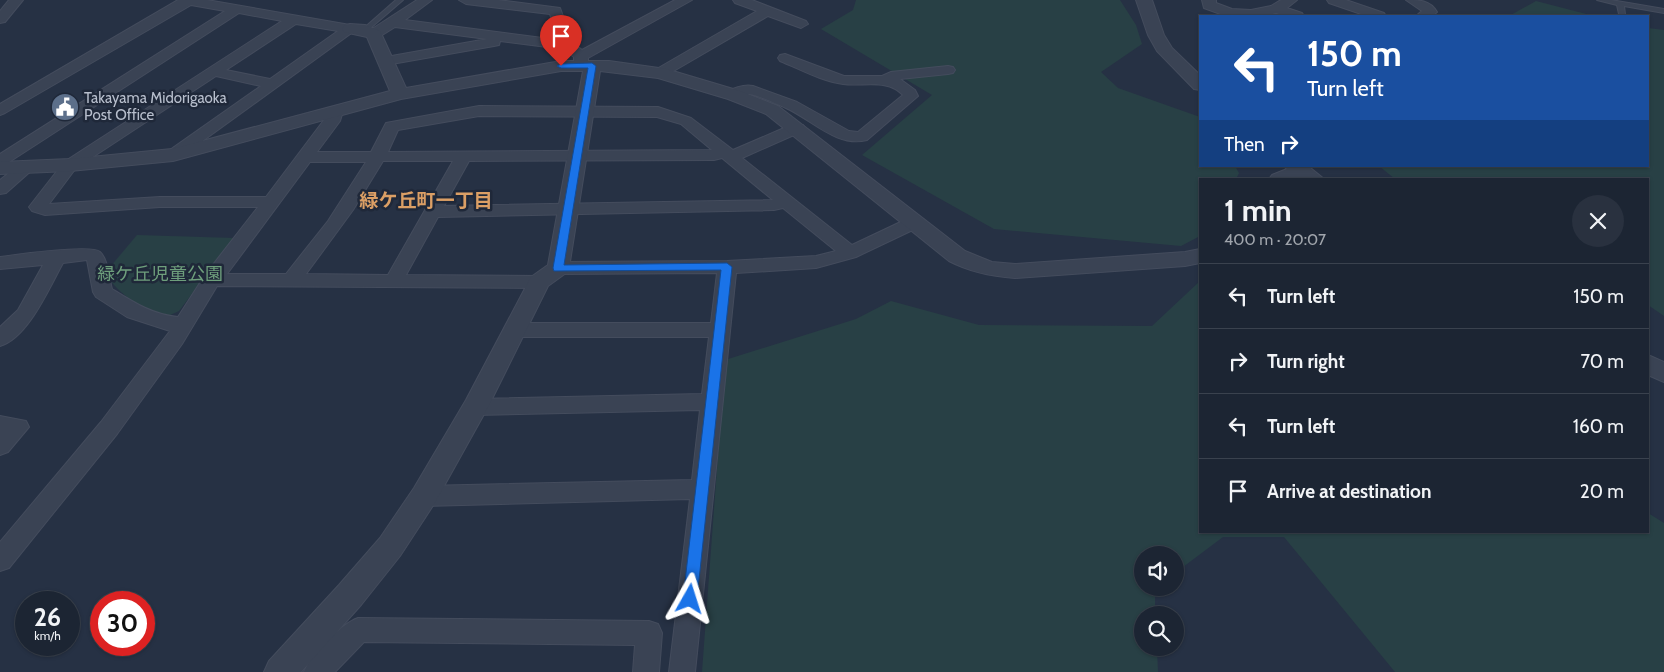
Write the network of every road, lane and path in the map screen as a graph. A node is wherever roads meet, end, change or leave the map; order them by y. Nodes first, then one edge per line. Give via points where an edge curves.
1 (16, 0) edge
2 (186, 0) edge
3 (400, 0) edge
4 (425, 0) edge
5 (466, 0) edge
6 (685, 0) edge
7 (740, 0) edge
8 (1144, 0) edge
9 (1209, 0) edge
10 (1290, 0) edge
11 (1334, 0) edge
12 (1413, 0) edge
13 (1600, 0) edge
14 (1620, 4) junction
15 (1277, 8) junction
16 (237, 9) junction
17 (767, 10) junction
18 (1663, 12) edge
19 (1622, 14) dead end
20 (1224, 15) edge
21 (1295, 15) edge
22 (1376, 15) edge
23 (1424, 15) edge
24 (0, 19) edge
25 (294, 19) junction
26 (393, 23) junction
27 (801, 24) dead end
28 (363, 31) junction
29 (508, 38) junction
30 (567, 46) junction
31 (785, 58) dead end
32 (386, 61) junction
33 (585, 62) junction
34 (948, 70) dead end
35 (212, 71) junction
36 (660, 73) junction
37 (885, 80) junction
38 (273, 84) junction
39 (1199, 84) edge
40 (400, 94) junction
41 (732, 95) junction
42 (0, 110) edge
43 (335, 111) junction
44 (585, 111) junction
45 (797, 128) junction
46 (728, 154) junction
47 (173, 155) junction
48 (464, 156) junction
49 (578, 156) junction
50 (304, 157) junction
51 (379, 157) junction
52 (0, 160) edge
53 (70, 164) junction
54 (26, 167) junction
55 (0, 168) edge
56 (1303, 172) edge
57 (1282, 178) edge
58 (0, 189) edge
59 (786, 201) junction
60 (270, 202) junction
61 (569, 209) junction
62 (433, 212) junction
63 (913, 223) junction
64 (850, 253) junction
65 (57, 256) junction
66 (1199, 256) edge
67 (0, 263) edge
68 (727, 267) junction
69 (549, 275) junction
70 (212, 280) junction
71 (291, 280) junction
72 (394, 280) junction
73 (183, 325) junction
74 (516, 330) junction
75 (720, 330) junction
76 (0, 339) edge
77 (1649, 365) edge
78 (1664, 373) edge
79 (712, 402) junction
80 (474, 407) junction
81 (0, 425) edge
82 (0, 446) edge
83 (702, 490) junction
84 (424, 496) junction
85 (0, 560) edge
86 (280, 672) edge
87 (317, 672) edge
88 (646, 672) edge
89 (682, 672) edge

1 - 24 street
2 - 16 street
2 - 42 street
3 - 28 lane
4 - 26 street
5 - 30 street via 555,11
6 - 33 street
7 - 17 street
8 - 39 street via 1165,51
9 - 20 street via 1212,8
10 - 15 street
11 - 22 street
12 - 23 street via 1429,10
13 - 14 lane
14 - 18 lane
14 - 19 lane
15 - 20 street
15 - 21 street
16 - 25 street
16 - 52 street
17 - 27 street
17 - 36 street
25 - 28 street
25 - 35 street
26 - 28 street
26 - 29 street
28 - 32 street
28 - 38 street
29 - 30 street
29 - 32 street
30 - 33 street
31 - 37 street via 843,80
32 - 40 street
33 - 36 street
33 - 40 street
33 - 44 street
34 - 37 street via 891,76
35 - 38 street
35 - 53 street
36 - 41 street
37 - 41 street via 904,87 910,96 861,137 845,134 792,105 748,89
38 - 47 street
40 - 43 street
41 - 45 street via 772,110
43 - 47 street
43 - 50 street via 332,120
44 - 46 street via 658,112 686,120
44 - 49 street
44 - 51 street via 479,110 392,126
45 - 46 street
45 - 63 street
46 - 49 street
46 - 59 street
47 - 53 street
48 - 49 street
48 - 51 street
48 - 62 street
49 - 61 street
50 - 51 street
50 - 60 street
51 - 71 street via 316,250
53 - 54 street
53 - 60 street via 38,207 45,210 160,202
54 - 55 street
54 - 58 street
56 - 57 street
59 - 61 street via 774,205
59 - 64 street
60 - 70 street
61 - 62 street
61 - 69 street
62 - 72 street
63 - 64 street
63 - 66 street via 957,256 992,269 1015,271
64 - 68 street via 816,262
65 - 67 street
65 - 73 street via 91,254 95,257 103,292 142,316
65 - 76 street via 25,315
68 - 69 street
68 - 75 street
69 - 72 street
69 - 74 street
70 - 71 street
70 - 73 street
71 - 72 street
73 - 85 street via 109,428
74 - 75 street
74 - 80 street
75 - 79 street
77 - 78 street
79 - 80 street
79 - 83 street
80 - 84 street
81 - 82 street via 18,427
83 - 84 street
83 - 89 street
84 - 86 street via 390,546 350,595
87 - 88 street via 358,630 650,633

